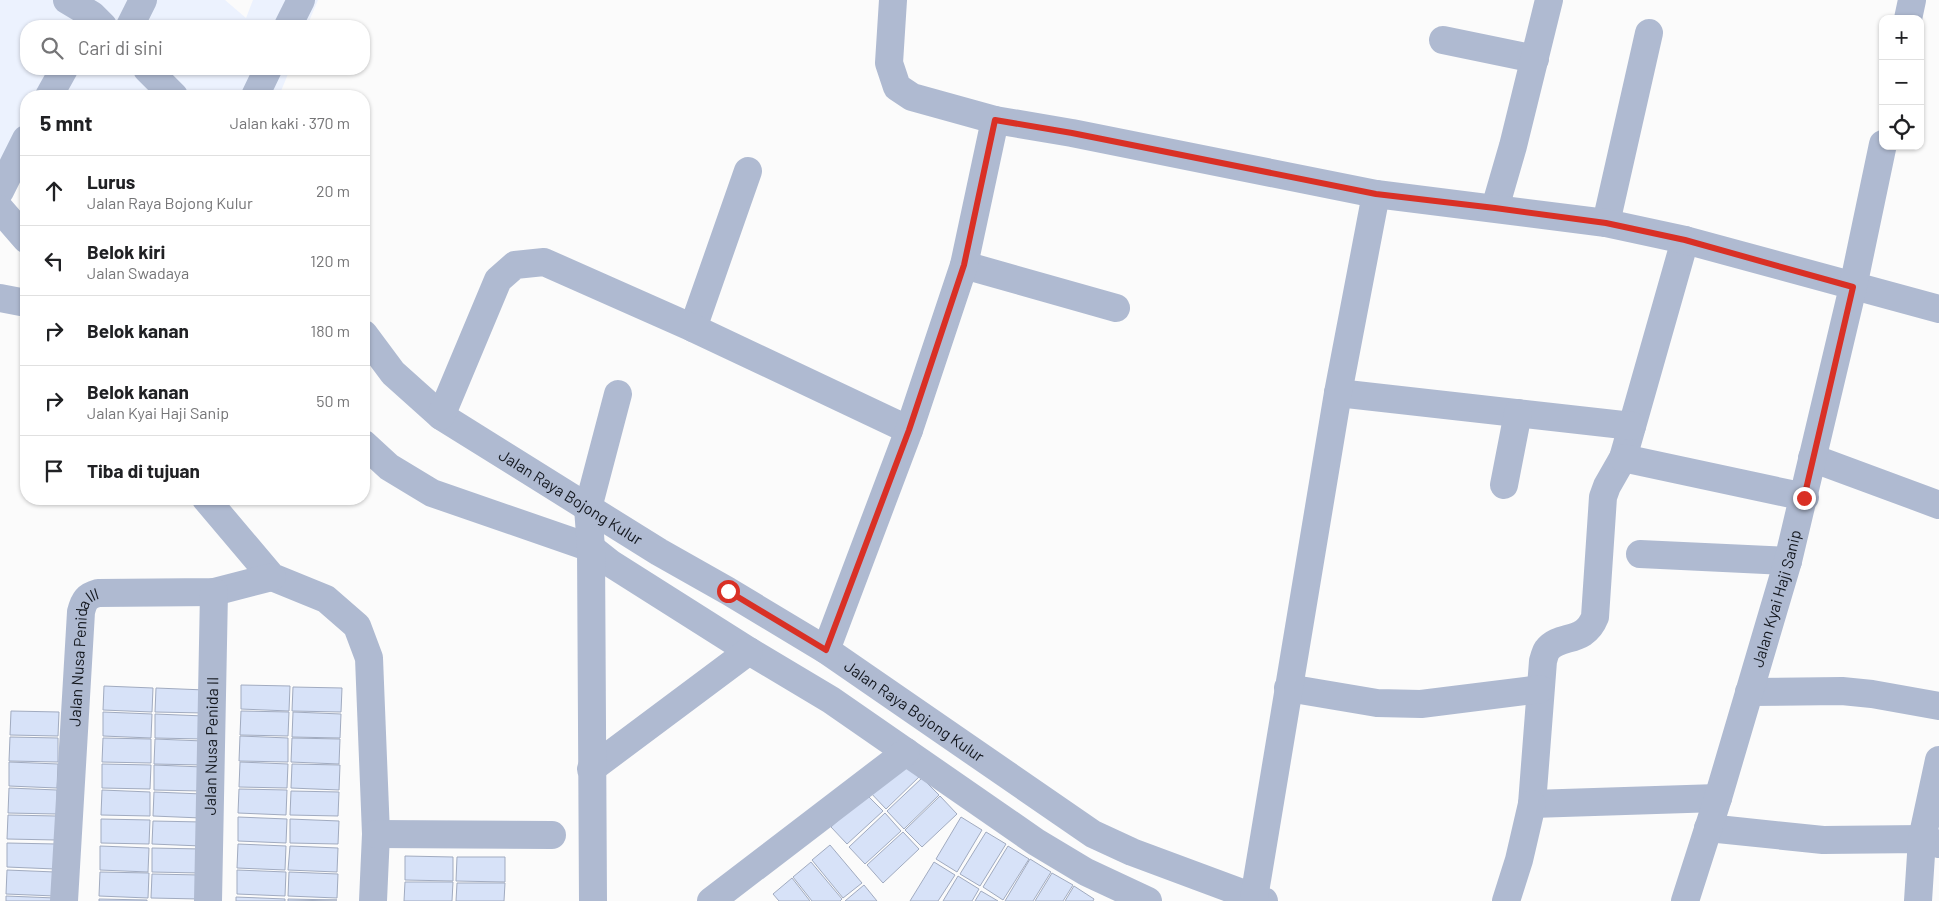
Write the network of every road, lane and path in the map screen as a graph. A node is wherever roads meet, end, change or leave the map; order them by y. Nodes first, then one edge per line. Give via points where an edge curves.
1 (68, 0) edge
2 (143, 0) edge
3 (301, 0) edge
4 (892, 0) edge
5 (1549, 0) edge
6 (1912, 0) edge
7 (1909, 15) edge
8 (91, 20) edge
9 (133, 20) edge
10 (291, 20) edge
11 (1649, 33) dead end
12 (1443, 40) dead end
13 (1535, 59) junction
14 (61, 75) edge
15 (154, 75) edge
16 (265, 75) edge
17 (52, 90) edge
18 (168, 90) edge
19 (258, 90) edge
20 (995, 120) junction
21 (1882, 150) edge
22 (20, 151) edge
23 (748, 171) dead end
24 (0, 191) edge
25 (1376, 194) junction
26 (1495, 208) junction
27 (0, 209) edge
28 (1606, 223) junction
29 (20, 232) edge
30 (1685, 240) junction
31 (964, 265) junction
32 (1853, 287) junction
33 (0, 298) edge
34 (20, 303) edge
35 (1116, 308) dead end
36 (1939, 309) edge
37 (692, 328) junction
38 (370, 342) edge
39 (1338, 393) junction
40 (618, 394) dead end
41 (1518, 413) junction
42 (441, 416) junction
43 (1632, 426) junction
44 (909, 430) junction
45 (370, 450) edge
46 (1623, 458) junction
47 (1812, 458) junction
48 (1504, 485) dead end
49 (1804, 498) junction
50 (211, 505) edge
51 (1939, 505) edge
52 (588, 508) junction
53 (591, 548) junction
54 (1640, 554) dead end
55 (1788, 561) junction
56 (272, 576) junction
57 (214, 592) junction
58 (826, 650) junction
59 (749, 651) junction
60 (1288, 688) junction
61 (1540, 689) junction
62 (1749, 692) junction
63 (1939, 706) edge
64 (906, 752) junction
65 (1939, 760) edge
66 (591, 769) junction
67 (1718, 798) junction
68 (1532, 804) junction
69 (1708, 828) junction
70 (376, 834) junction
71 (552, 835) dead end
72 (1930, 842) edge
73 (1259, 899) edge
74 (64, 901) edge
75 (208, 901) edge
76 (373, 901) edge
77 (593, 901) edge
78 (711, 901) edge
79 (1148, 901) edge
80 (1506, 901) edge
81 (1685, 901) edge
82 (1918, 901) edge

1 - 8 street
2 - 9 street
3 - 10 street
4 - 20 street via 889,64 897,87 912,98
5 - 13 street
6 - 7 street
11 - 28 street
12 - 13 street
13 - 26 street
14 - 17 street
15 - 18 street
16 - 19 street
20 - 25 street
20 - 31 street
21 - 32 street, Jalan Kyai Haji Sanip
22 - 24 street
23 - 37 street
25 - 26 street
25 - 39 street
26 - 28 street
27 - 29 street
28 - 30 street
30 - 32 street
30 - 43 street
31 - 35 street
31 - 44 street
32 - 36 street
32 - 47 street, Jalan Kyai Haji Sanip
33 - 34 street
37 - 42 street via 544,262 516,265 498,280
37 - 44 street
38 - 42 street, Jalan Raya Bojong Kulur via 393,373
39 - 41 street
39 - 60 street
40 - 52 street
41 - 43 street
41 - 48 street
42 - 52 street, Jalan Raya Bojong Kulur
43 - 46 street
44 - 58 street
45 - 53 street via 389,467 432,493
46 - 49 street
46 - 61 street via 1603,498 1591,628 1553,645 1547,651
47 - 49 street, Jalan Kyai Haji Sanip
47 - 51 street
49 - 55 street, Jalan Kyai Haji Sanip
50 - 56 street
52 - 53 street
52 - 58 street, Jalan Raya Bojong Kulur
53 - 59 street
53 - 66 street
54 - 55 street
55 - 62 street, Jalan Kyai Haji Sanip
56 - 57 street, Jalan Nusa Penida III
56 - 70 street via 326,599 357,626 369,658
57 - 74 street, Jalan Nusa Penida III via 98,593 83,603
57 - 75 street, Jalan Nusa Penida II
58 - 73 street, Jalan Raya Bojong Kulur via 1093,834 1132,852
59 - 64 street via 832,700
59 - 66 street
60 - 61 street via 1377,703 1421,704
60 - 73 street
61 - 68 street
62 - 63 street via 1842,691
62 - 67 street, Jalan Kyai Haji Sanip
64 - 78 street
64 - 79 street via 1036,842 1086,872
65 - 72 street
66 - 77 street
67 - 68 street
67 - 69 street, Jalan Kyai Haji Sanip
68 - 80 street
69 - 72 street via 1823,840
69 - 81 street, Jalan Kyai Haji Sanip
70 - 71 street
70 - 76 street
72 - 82 street

